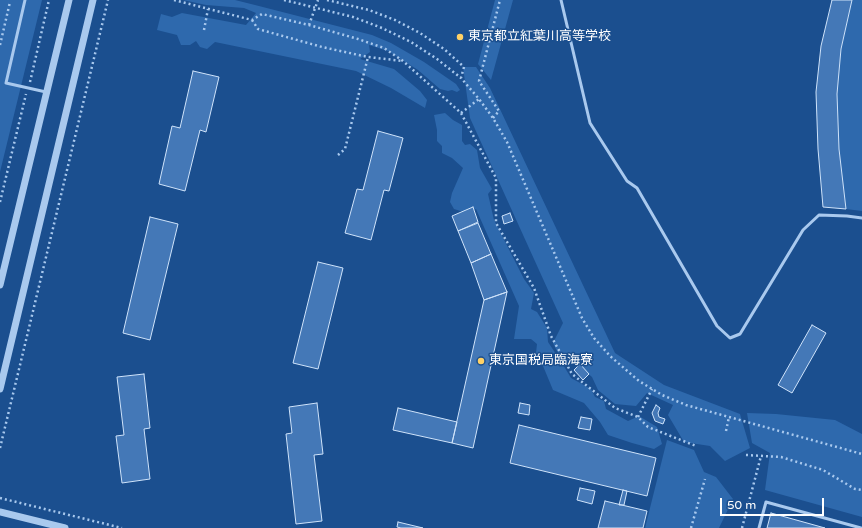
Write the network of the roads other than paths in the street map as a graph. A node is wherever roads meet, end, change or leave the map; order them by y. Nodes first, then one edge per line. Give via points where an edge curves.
1 (25, 0) edge
2 (69, 0) edge
3 (93, 0) edge
4 (561, 0) edge
5 (46, 92) junction
6 (862, 218) edge
7 (0, 285) edge
8 (0, 389) edge
9 (0, 512) edge
10 (65, 528) edge
11 (759, 528) edge
12 (861, 528) edge

1 - 5 lane via 6,83
2 - 5 street
3 - 8 street
4 - 6 lane via 590,123 627,180 637,188 717,326 730,338 740,334 803,230 819,215
5 - 7 street
9 - 10 street
11 - 12 lane via 766,502

